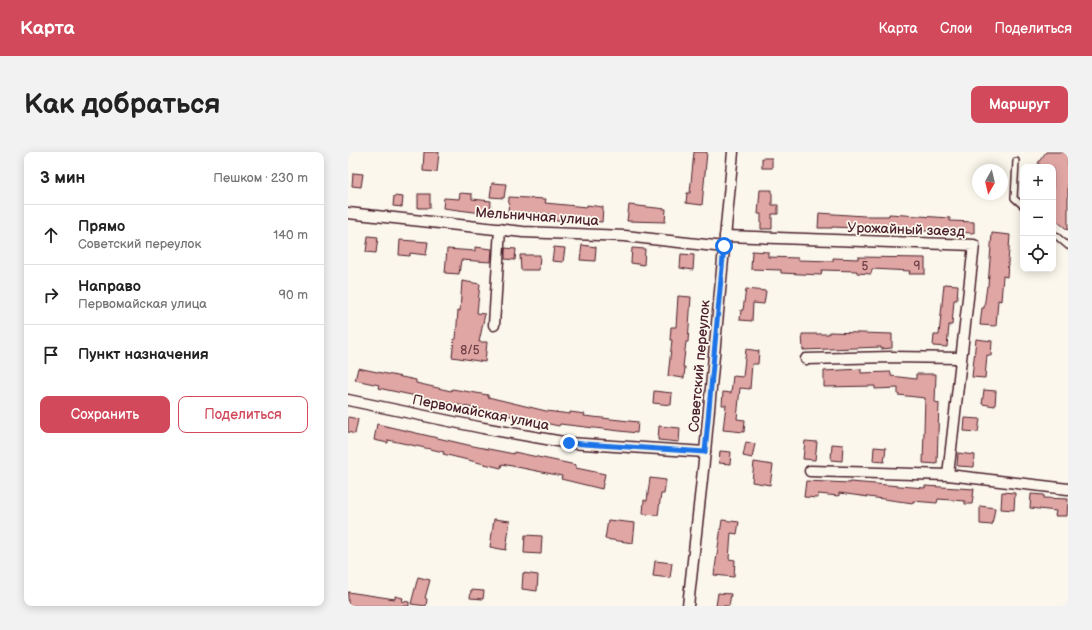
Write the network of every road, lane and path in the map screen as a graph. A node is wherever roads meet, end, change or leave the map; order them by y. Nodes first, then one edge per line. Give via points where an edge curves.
1 (733, 152) edge
2 (1016, 161) dead end
3 (1020, 203) edge
4 (348, 213) edge
5 (500, 229) junction
6 (1056, 236) edge
7 (724, 241) junction
8 (1068, 246) edge
9 (494, 325) dead end
10 (806, 358) dead end
11 (960, 358) junction
12 (348, 400) edge
13 (705, 452) junction
14 (810, 471) dead end
15 (948, 475) junction
16 (1068, 489) edge
17 (688, 606) edge

1 - 7 street, Советский переулок
2 - 3 lane via 1014,198
4 - 5 street, Мельничная улица
5 - 7 street, Мельничная улица
5 - 9 street
6 - 8 lane
7 - 11 street, Урожайный заезд via 974,245
7 - 13 street, Советский переулок
10 - 11 street
11 - 15 street, Урожайный заезд
12 - 13 street, Первомайская улица via 569,443
13 - 17 street, Советский переулок
14 - 15 street
15 - 16 street

